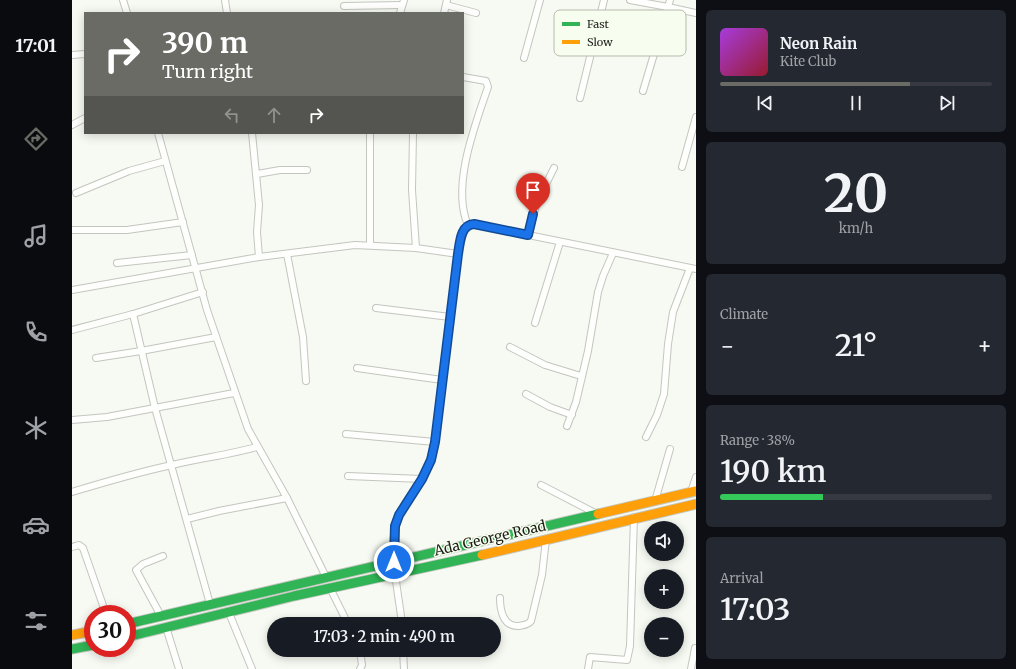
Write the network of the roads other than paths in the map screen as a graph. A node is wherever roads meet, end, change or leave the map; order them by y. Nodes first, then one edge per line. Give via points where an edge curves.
1 (123, 0) edge
2 (225, 0) edge
3 (540, 0) edge
4 (604, 0) edge
5 (630, 0) edge
6 (670, 0) edge
7 (403, 2) edge
8 (447, 2) edge
9 (344, 6) dead end
10 (668, 7) junction
11 (602, 10) edge
12 (667, 10) edge
13 (682, 10) edge
14 (686, 11) edge
15 (127, 12) edge
16 (227, 12) edge
17 (400, 12) edge
18 (444, 12) edge
19 (476, 13) dead end
20 (696, 13) edge
21 (84, 54) edge
22 (72, 55) edge
23 (590, 56) edge
24 (653, 56) edge
25 (524, 58) dead end
26 (464, 77) edge
27 (643, 91) dead end
28 (580, 98) dead end
29 (696, 117) edge
30 (84, 119) edge
31 (72, 125) edge
32 (158, 134) edge
33 (252, 134) edge
34 (370, 134) edge
35 (413, 134) edge
36 (165, 161) junction
37 (682, 167) dead end
38 (554, 168) dead end
39 (307, 170) dead end
40 (257, 174) junction
41 (76, 193) dead end
42 (183, 222) junction
43 (468, 225) junction
44 (72, 230) edge
45 (528, 235) junction
46 (560, 242) junction
47 (370, 245) junction
48 (416, 248) junction
49 (613, 253) junction
50 (287, 254) junction
51 (458, 254) junction
52 (192, 255) junction
53 (259, 257) junction
54 (117, 263) dead end
55 (196, 269) junction
56 (693, 269) edge
57 (72, 290) edge
58 (203, 292) junction
59 (376, 308) dead end
60 (133, 314) junction
61 (450, 317) junction
62 (535, 323) dead end
63 (72, 330) edge
64 (216, 337) junction
65 (510, 347) dead end
66 (141, 351) junction
67 (96, 358) dead end
68 (357, 368) dead end
69 (581, 376) junction
70 (442, 380) junction
71 (306, 381) dead end
72 (234, 394) junction
73 (526, 394) dead end
74 (155, 408) junction
75 (572, 415) junction
76 (72, 420) edge
77 (567, 426) dead end
78 (346, 434) dead end
79 (646, 436) dead end
80 (435, 442) junction
81 (256, 446) junction
82 (670, 448) dead end
83 (171, 465) junction
84 (348, 476) dead end
85 (696, 477) edge
86 (422, 479) junction
87 (540, 485) dead end
88 (693, 491) edge
89 (72, 492) edge
90 (287, 498) junction
91 (655, 500) junction
92 (696, 504) edge
93 (597, 514) junction
94 (634, 517) junction
95 (187, 519) junction
96 (546, 539) junction
97 (72, 547) edge
98 (163, 556) dead end
99 (394, 562) junction
100 (395, 575) junction
101 (326, 577) junction
102 (330, 588) junction
103 (500, 598) dead end
104 (210, 604) junction
105 (103, 605) edge
106 (229, 613) junction
107 (161, 616) junction
108 (344, 617) edge
109 (401, 617) edge
110 (136, 622) edge
111 (166, 627) junction
112 (84, 633) edge
113 (72, 635) edge
114 (136, 635) edge
115 (84, 647) edge
116 (695, 648) dead end
117 (72, 649) edge
118 (361, 657) edge
119 (403, 657) edge
120 (179, 669) edge
121 (252, 669) edge
122 (360, 669) edge
123 (404, 669) edge
124 (588, 669) edge
125 (691, 669) edge

1 - 15 street
2 - 16 street
3 - 25 street
4 - 11 street
5 - 10 street
6 - 10 street
7 - 9 street
7 - 17 street
8 - 18 street
8 - 19 street
10 - 12 street
10 - 13 street
14 - 20 street
21 - 22 street
23 - 28 street
24 - 27 street
26 - 43 street via 486,81 488,87 473,130 464,174 462,204
29 - 37 street
30 - 31 street
32 - 36 street
33 - 40 street
34 - 47 street
35 - 48 street via 412,197
36 - 41 street via 129,171
36 - 42 street
38 - 45 street via 537,202
39 - 40 street via 280,170
40 - 53 street
42 - 44 street via 127,230
42 - 52 street
43 - 45 street
43 - 51 street via 463,230
45 - 46 street
46 - 49 street
46 - 62 street
47 - 48 street
47 - 50 street via 337,246
48 - 51 street
49 - 56 street
49 - 69 street via 598,292
50 - 53 street
50 - 71 street via 303,337
51 - 61 street
52 - 54 street
52 - 55 street
53 - 55 street
55 - 57 street
55 - 58 street
56 - 79 street via 673,312 664,394
58 - 60 street
58 - 64 street
59 - 61 street
60 - 63 street
60 - 66 street
61 - 70 street
64 - 66 street
64 - 72 street
65 - 69 street via 545,365
66 - 67 street
66 - 74 street
68 - 70 street
69 - 75 street
70 - 80 street
72 - 74 street
72 - 81 street
73 - 75 street
74 - 76 street via 108,417
74 - 83 street
75 - 77 street
78 - 80 street
80 - 86 street via 431,460
81 - 83 street via 231,454
81 - 90 street
82 - 91 street
83 - 89 street
83 - 95 street
84 - 86 street
85 - 88 street
86 - 99 street via 399,515 395,526
87 - 93 street
88 - 91 main road, Ada George Road
90 - 95 street
90 - 101 street
91 - 93 main road, Ada George Road
92 - 94 main road, Ada George Road
93 - 99 main road, Ada George Road
94 - 96 main road, Ada George Road
94 - 124 street via 630,646 627,660 590,657
95 - 104 street
96 - 100 main road, Ada George Road
96 - 103 street via 542,575 531,621 516,626 507,623 500,612
97 - 105 street via 79,545 83,548
98 - 107 street via 137,567 136,570
99 - 100 street
99 - 101 main road, Ada George Road
100 - 102 main road, Ada George Road
100 - 109 street
101 - 104 main road, Ada George Road
102 - 106 main road, Ada George Road
102 - 108 street
104 - 107 main road, Ada George Road
106 - 111 main road, Ada George Road
106 - 121 street
107 - 110 main road, Ada George Road
111 - 114 main road, Ada George Road
111 - 120 street
112 - 113 main road
115 - 117 main road
116 - 125 street
118 - 122 street
119 - 123 street

